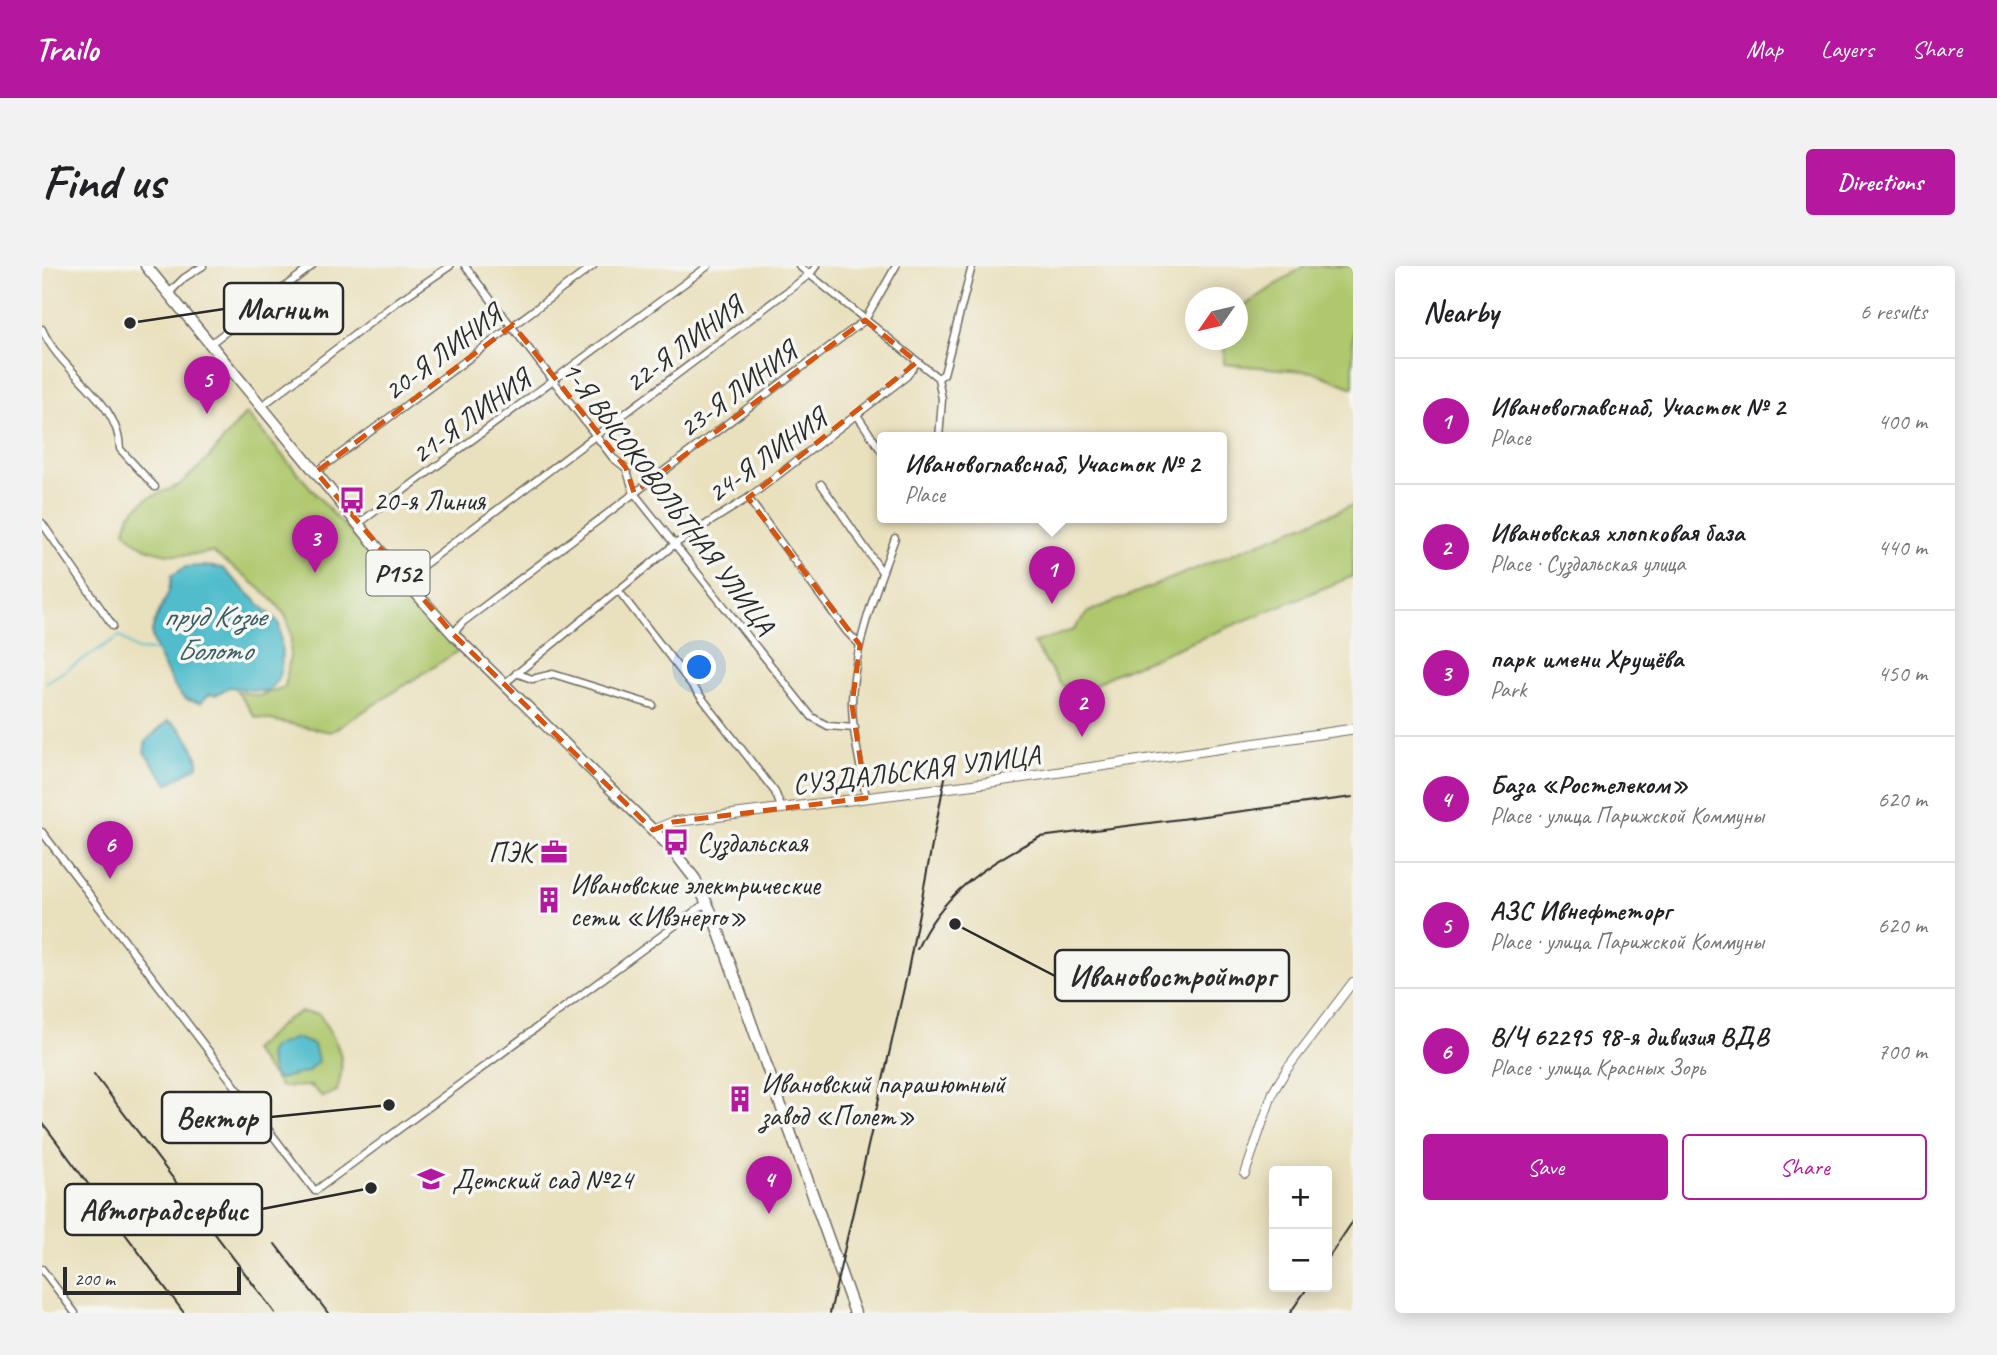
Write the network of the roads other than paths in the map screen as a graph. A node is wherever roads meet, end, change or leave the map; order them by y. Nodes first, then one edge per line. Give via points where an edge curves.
1 (146, 266) edge
2 (203, 266) edge
3 (312, 266) edge
4 (450, 266) edge
5 (466, 266) edge
6 (593, 266) edge
7 (708, 266) edge
8 (799, 266) edge
9 (816, 266) edge
10 (896, 266) edge
11 (972, 266) edge
12 (810, 274) junction
13 (168, 294) junction
14 (865, 320) junction
15 (513, 325) junction
16 (42, 329) edge
17 (210, 344) junction
18 (918, 362) junction
19 (938, 379) junction
20 (555, 380) junction
21 (262, 406) junction
22 (858, 415) junction
23 (939, 432) edge
24 (597, 435) junction
25 (877, 444) edge
26 (316, 472) junction
27 (821, 484) dead end
28 (155, 487) dead end
29 (634, 493) junction
30 (748, 498) junction
31 (42, 523) edge
32 (358, 524) junction
33 (895, 538) dead end
34 (675, 544) junction
35 (882, 572) junction
36 (404, 579) junction
37 (618, 590) junction
38 (113, 626) dead end
39 (453, 634) junction
40 (860, 645) junction
41 (516, 673) junction
42 (504, 684) junction
43 (653, 705) dead end
44 (855, 728) junction
45 (1353, 729) edge
46 (866, 798) junction
47 (782, 809) junction
48 (653, 830) junction
49 (42, 832) edge
50 (707, 902) junction
51 (1353, 982) edge
52 (1245, 1174) dead end
53 (42, 1269) edge
54 (75, 1313) edge
55 (855, 1313) edge

1 - 13 main road, Р152
2 - 13 street
3 - 17 street
4 - 21 street
5 - 15 street, 1-Я ВЫСОКОВОЛЬТНАЯ УЛИЦА
6 - 15 street, 20-Я ЛИНИЯ
7 - 20 street, 21-Я ЛИНИЯ
8 - 12 street
9 - 12 street, 22-Я ЛИНИЯ
10 - 14 street, 23-Я ЛИНИЯ
11 - 19 street via 944,374
12 - 14 street
12 - 24 street, 22-Я ЛИНИЯ
13 - 17 main road, Р152
14 - 18 street
14 - 29 street, 23-Я ЛИНИЯ
15 - 20 street, 1-Я ВЫСОКОВОЛЬТНАЯ УЛИЦА
15 - 26 street, 20-Я ЛИНИЯ
16 - 28 street via 48,344 104,403 120,432 120,449
17 - 21 main road, Р152
18 - 19 street
18 - 22 street, 24-Я ЛИНИЯ
19 - 23 street
20 - 24 street, 1-Я ВЫСОКОВОЛЬТНАЯ УЛИЦА
20 - 32 street, 21-Я ЛИНИЯ
21 - 26 main road, Р152
22 - 25 street
22 - 30 street, 24-Я ЛИНИЯ
24 - 29 street, 1-Я ВЫСОКОВОЛЬТНАЯ УЛИЦА via 626,468
24 - 36 street, 22-Я ЛИНИЯ
26 - 32 main road, Р152
27 - 35 street
29 - 34 street, 1-Я ВЫСОКОВОЛЬТНАЯ УЛИЦА
29 - 39 street, 23-Я ЛИНИЯ
30 - 34 street, 24-Я ЛИНИЯ
30 - 40 street
31 - 38 street
32 - 36 main road, Р152
33 - 35 street
34 - 37 street, 24-Я ЛИНИЯ
34 - 44 street, 1-Я ВЫСОКОВОЛЬТНАЯ УЛИЦА via 812,717 828,726
35 - 40 street
36 - 39 main road, Р152
37 - 41 street, 24-Я ЛИНИЯ
37 - 47 street via 775,792
39 - 42 main road, Р152
40 - 44 street via 853,683
41 - 42 street, 24-Я ЛИНИЯ
41 - 43 street via 532,679 553,674
42 - 48 main road, Р152
44 - 46 street
45 - 46 main road, СУЗДАЛЬСКАЯ УЛИЦА
46 - 47 main road, СУЗДАЛЬСКАЯ УЛИЦА
47 - 48 main road, СУЗДАЛЬСКАЯ УЛИЦА via 673,822
48 - 50 main road, Р152 via 683,861
49 - 50 street via 315,1191
50 - 55 main road, Р152
51 - 52 street via 1273,1092
53 - 54 street

